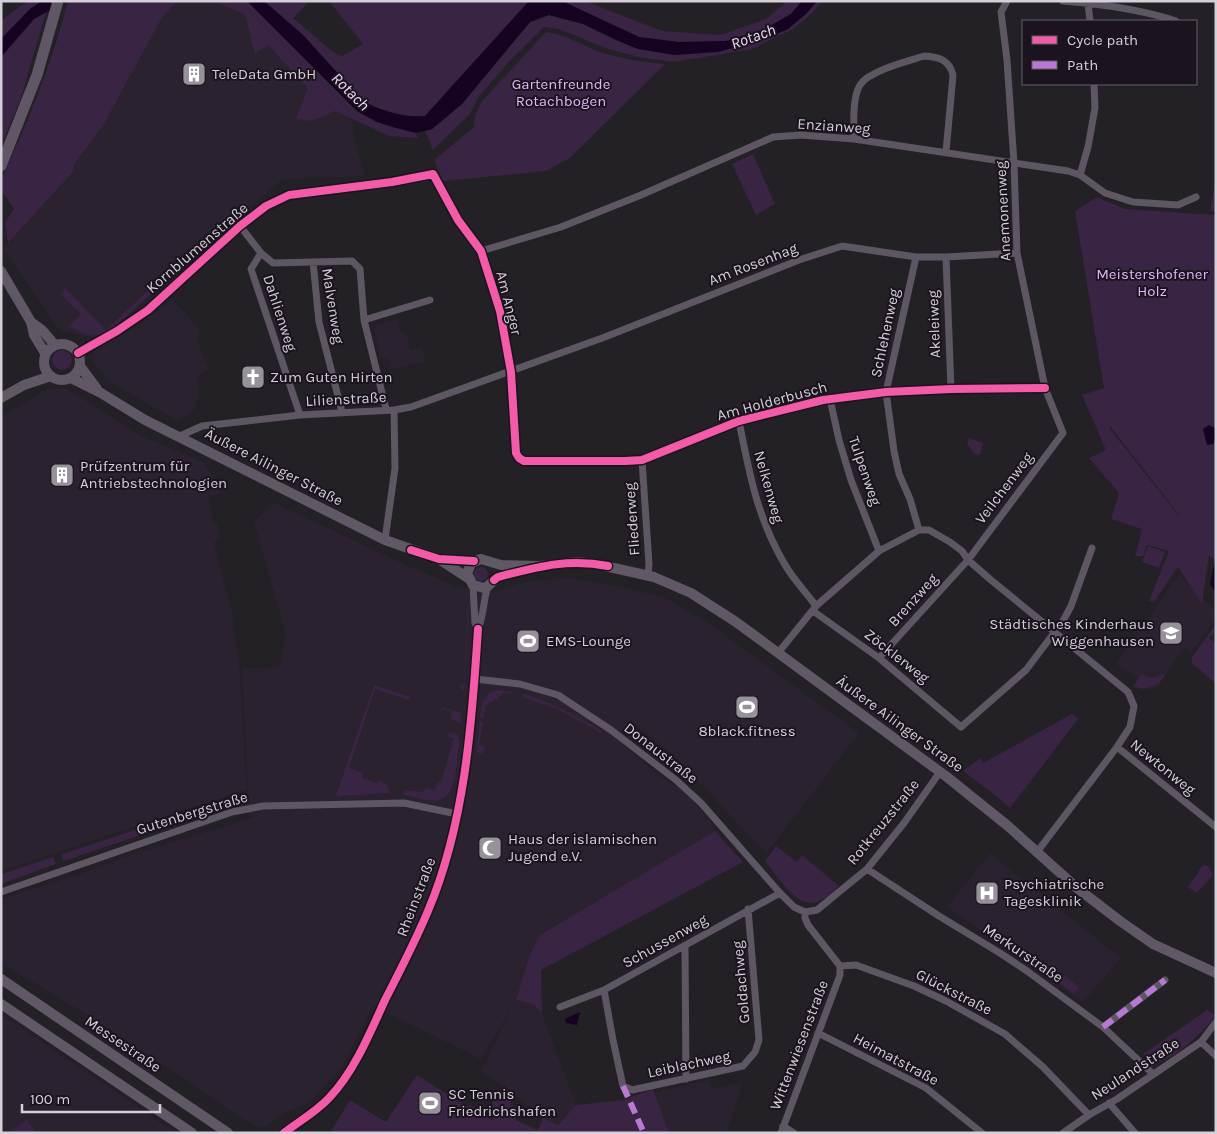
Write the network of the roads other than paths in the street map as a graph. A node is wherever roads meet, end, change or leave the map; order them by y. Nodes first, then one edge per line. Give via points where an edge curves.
1 (58, 1) edge
2 (1007, 1) edge
3 (1063, 1) edge
4 (1088, 3) junction
5 (1090, 20) edge
6 (1173, 20) edge
7 (1094, 85) edge
8 (854, 139) junction
9 (946, 152) junction
10 (1014, 163) junction
11 (1, 166) edge
12 (433, 174) joint
13 (1080, 175) junction
14 (1196, 197) dead end
15 (240, 226) junction
16 (481, 252) junction
17 (261, 253) junction
18 (1017, 253) junction
19 (916, 257) junction
20 (946, 257) junction
21 (313, 262) junction
22 (1, 271) edge
23 (430, 300) dead end
24 (364, 320) junction
25 (31, 322) junction
26 (55, 345) junction
27 (78, 352) junction
28 (45, 354) junction
29 (44, 365) junction
30 (80, 366) junction
31 (511, 372) junction
32 (51, 376) junction
33 (71, 378) junction
34 (24, 385) junction
35 (1045, 388) junction
36 (951, 389) junction
37 (886, 392) junction
38 (100, 393) junction
39 (1, 398) edge
40 (830, 398) junction
41 (390, 410) junction
42 (342, 412) junction
43 (300, 415) junction
44 (738, 421) junction
45 (1063, 434) joint
46 (180, 436) junction
47 (516, 453) joint
48 (642, 460) junction
49 (919, 530) junction
50 (385, 540) junction
51 (1092, 548) dead end
52 (879, 551) junction
53 (438, 559) junction
54 (968, 560) junction
55 (474, 561) junction
56 (492, 564) junction
57 (539, 566) junction
58 (648, 576) junction
59 (470, 582) junction
60 (491, 583) junction
61 (814, 608) junction
62 (478, 629) junction
63 (1055, 632) junction
64 (778, 653) junction
65 (879, 658) junction
66 (475, 679) junction
67 (1117, 747) junction
68 (940, 772) junction
69 (457, 814) junction
70 (1216, 827) edge
71 (1037, 852) junction
72 (867, 869) junction
73 (1, 892) edge
74 (780, 893) junction
75 (748, 909) junction
76 (805, 912) junction
77 (684, 947) junction
78 (840, 966) junction
79 (1216, 973) edge
80 (1, 979) edge
81 (1165, 980) dead end
82 (604, 990) junction
83 (1, 1004) edge
84 (560, 1006) dead end
85 (1216, 1022) edge
86 (1102, 1027) junction
87 (818, 1033) junction
88 (1201, 1042) junction
89 (755, 1052) joint
90 (1216, 1056) edge
91 (1153, 1074) junction
92 (686, 1079) junction
93 (1109, 1103) junction
94 (1089, 1115) junction
95 (782, 1129) edge
96 (288, 1131) edge
97 (192, 1133) edge
98 (228, 1133) edge
99 (794, 1133) edge
100 (982, 1133) edge
101 (1063, 1133) edge
102 (1136, 1133) edge

1 - 11 main road via 27,104
2 - 10 street, Anemonenweg via 1001,12
3 - 4 street
4 - 5 street
4 - 6 street
7 - 13 street via 1095,108
8 - 9 street, Enzianweg
8 - 9 street via 854,104 860,85 871,75 924,56 932,57 951,66 953,75
8 - 16 street, Enzianweg via 773,137 561,227
9 - 10 street, Enzianweg
10 - 13 street, Enzianweg
10 - 18 street, Anemonenweg
12 - 15 street, Kornblumenstraße via 289,195 266,206
12 - 16 street, Am Anger via 458,220
13 - 14 street, Enzianweg via 1105,193 1133,202 1178,205
15 - 17 street
15 - 27 street, Kornblumenstraße via 148,310
16 - 31 street, Am Anger via 500,311
17 - 21 street via 273,263
17 - 43 street, Dahlienweg via 251,269
18 - 20 street, Am Rosenhag
18 - 35 street, Anemonenweg
19 - 20 street, Am Rosenhag
19 - 31 street, Am Rosenhag via 842,246
19 - 37 street, Schlehenweg
20 - 36 street, Akeleiweg
21 - 24 street via 352,260 360,269
21 - 42 street, Malvenweg via 319,322
22 - 25 main road
23 - 24 street
24 - 41 street
25 - 26 main road
25 - 28 main road
26 - 27 main road via 68,344
26 - 28 main road
27 - 30 main road
28 - 29 main road
29 - 32 main road
29 - 34 main road
30 - 33 main road
30 - 38 main road, Äußere Ailinger Straße
31 - 41 street, Lilienstraße via 411,407
31 - 47 street, Am Anger
32 - 33 main road via 60,380
32 - 34 main road
33 - 38 main road, Äußere Ailinger Straße
34 - 39 main road
35 - 36 street, Am Holderbusch
35 - 45 street, Anemonenweg
36 - 37 street, Am Holderbusch
37 - 40 street, Am Holderbusch
37 - 49 street, Schlehenweg via 899,474
38 - 46 main road, Äußere Ailinger Straße
40 - 44 street, Am Holderbusch
40 - 52 street, Tulpenweg via 851,480
41 - 42 street, Lilienstraße
41 - 50 street via 395,468
42 - 43 street, Lilienstraße
43 - 46 street, Lilienstraße via 202,426
44 - 48 street, Am Holderbusch
44 - 61 street, Nelkenweg via 765,528 784,565
45 - 54 street, Veilchenweg
46 - 50 main road, Äußere Ailinger Straße
47 - 48 street, Am Holderbusch via 524,461
48 - 58 street, Fliederweg
49 - 52 street
49 - 54 street via 929,530 950,542
50 - 53 main road, Äußere Ailinger Straße
51 - 63 street via 1071,606
52 - 61 street
53 - 55 main road, Äußere Ailinger Straße
53 - 59 main road, Äußere Ailinger Straße
54 - 63 street
54 - 65 street, Brenzweg
55 - 56 main road via 481,559
55 - 59 main road via 468,569
56 - 57 main road
56 - 60 main road via 496,572
57 - 58 main road, Äußere Ailinger Straße via 578,562
57 - 60 main road via 498,577
58 - 64 main road, Äußere Ailinger Straße via 691,593
59 - 60 main road via 480,588
59 - 62 street, Rheinstraße
60 - 62 street, Rheinstraße
61 - 64 street
61 - 65 street, Zöcklerweg
62 - 66 street, Rheinstraße
63 - 65 street, Zöcklerweg via 1026,670 961,727
63 - 67 street via 1128,692 1134,706 1130,726
64 - 68 main road, Äußere Ailinger Straße
66 - 69 street, Rheinstraße
66 - 74 street, Donaustraße via 520,684 558,695 610,730 702,803
67 - 70 street, Newtonweg
67 - 71 street
68 - 71 main road, Äußere Ailinger Straße
68 - 72 street, Rotkreuzstraße
69 - 73 street, Gutenbergstraße via 404,803 262,806 232,812
69 - 96 street, Rheinstraße via 428,912 364,1044 328,1099
71 - 79 main road, Äußere Ailinger Straße via 1077,888 1153,944
72 - 76 street, Rotkreuzstraße via 817,910
72 - 86 street, Merkurstraße via 1000,953
74 - 75 street, Schussenweg
74 - 76 street, Donaustraße via 794,907
75 - 77 street, Schussenweg
75 - 89 street, Goldachweg via 760,1040
76 - 78 street via 808,925
77 - 82 street, Schussenweg
77 - 92 street
78 - 87 street, Wittenwiesenstraße via 840,975
78 - 94 street, Glückstraße via 856,965 914,986 1005,1034 1043,1067
80 - 98 main road, Messestraße
81 - 86 street
82 - 84 street, Schussenweg
82 - 92 street, Leiblachweg via 623,1086 632,1090
83 - 97 main road
85 - 88 street, Neulandstraße
86 - 91 street, Merkurstraße
87 - 95 street, Wittenwiesenstraße
87 - 100 street, Heimatstraße via 926,1088
88 - 90 street
88 - 91 street, Neulandstraße
89 - 92 street, Leiblachweg via 743,1066
91 - 93 street, Neulandstraße
93 - 94 street, Neulandstraße
93 - 102 street
94 - 101 street, Neulandstraße
95 - 99 street

